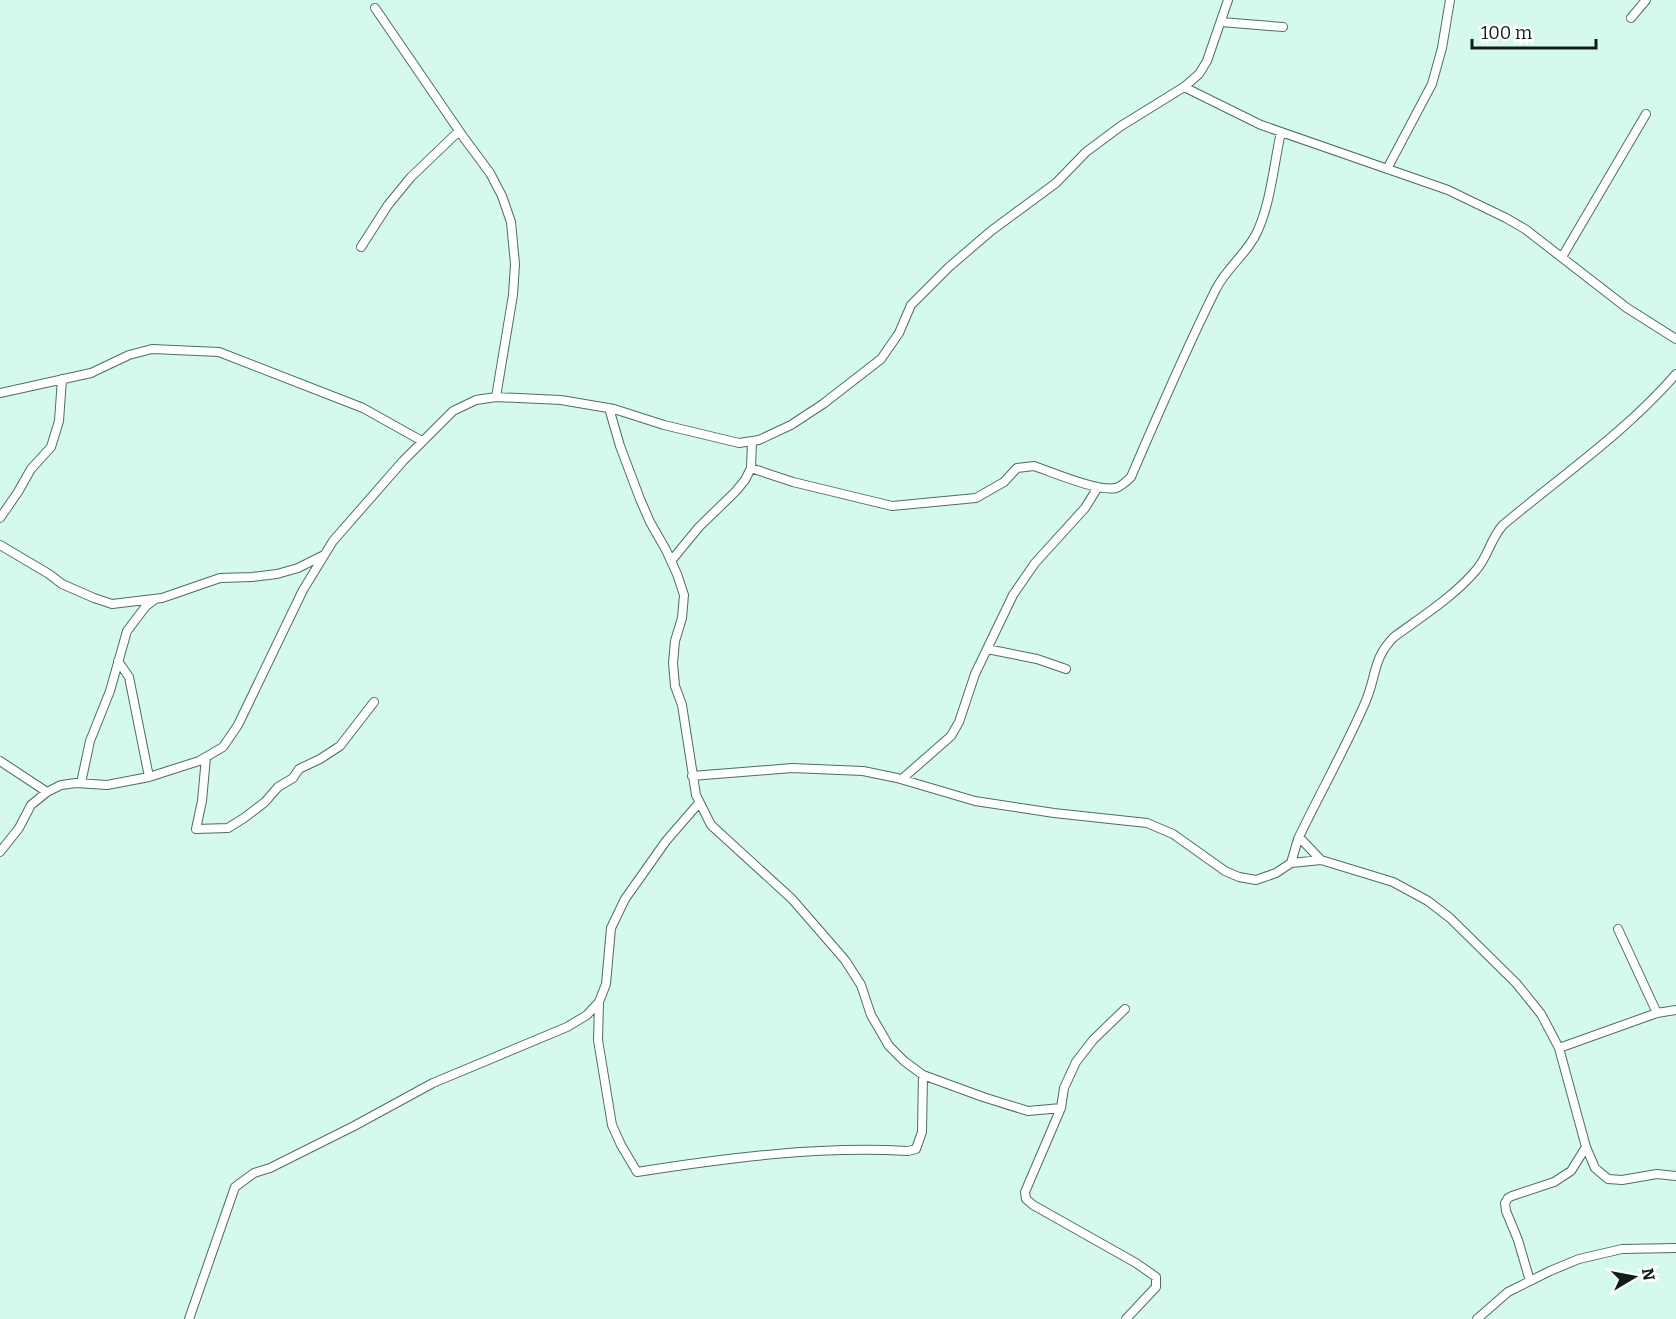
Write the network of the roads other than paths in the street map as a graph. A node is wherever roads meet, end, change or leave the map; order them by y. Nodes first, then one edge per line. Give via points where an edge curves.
1 (1228, 0) edge
2 (1450, 0) edge
3 (1646, 0) edge
4 (375, 8) dead end
5 (1631, 18) dead end
6 (1221, 21) junction
7 (1283, 27) dead end
8 (1184, 87) junction
9 (1646, 114) dead end
10 (459, 132) junction
11 (1281, 132) junction
12 (1387, 169) junction
13 (361, 247) dead end
14 (1562, 257) junction
15 (1676, 339) edge
16 (1676, 374) edge
17 (62, 379) junction
18 (0, 393) edge
19 (496, 397) junction
20 (609, 408) junction
21 (422, 441) junction
22 (752, 441) junction
23 (751, 468) junction
24 (1098, 487) junction
25 (0, 518) edge
26 (0, 545) edge
27 (324, 555) junction
28 (671, 561) junction
29 (155, 599) junction
30 (987, 649) junction
31 (118, 661) junction
32 (1066, 669) dead end
33 (374, 702) dead end
34 (206, 757) junction
35 (0, 760) edge
36 (692, 776) junction
37 (149, 777) junction
38 (902, 779) junction
39 (81, 783) junction
40 (47, 792) junction
41 (699, 803) junction
42 (1299, 837) junction
43 (0, 852) edge
44 (1321, 860) junction
45 (1291, 863) junction
46 (1618, 929) dead end
47 (599, 1002) junction
48 (1125, 1009) dead end
49 (1676, 1010) edge
50 (1657, 1013) junction
51 (1559, 1048) junction
52 (923, 1075) junction
53 (1061, 1108) junction
54 (1586, 1147) junction
55 (1676, 1176) edge
56 (1676, 1248) edge
57 (1530, 1281) junction
58 (189, 1319) edge
59 (1126, 1319) edge
60 (1477, 1319) edge

1 - 6 street
2 - 12 street via 1432,84
3 - 5 street
4 - 10 street
6 - 7 street
6 - 8 street via 1207,62
8 - 11 street
8 - 22 street via 1086,152 1056,183 949,267 911,305 899,333 881,359 792,425
9 - 14 street
10 - 13 street via 411,177 388,204
10 - 19 street via 490,173 511,222 513,295
11 - 12 street
11 - 24 street via 1258,231 1216,289 1131,477 1115,488
12 - 14 street via 1448,190 1506,218
14 - 15 street via 1627,308
16 - 42 street via 1636,414 1503,525 1478,568 1384,647 1367,699
17 - 18 street
17 - 21 street via 91,374 129,355 152,349 219,352 363,408
17 - 25 street via 59,421 51,447 31,469
19 - 20 street via 561,400
19 - 21 street via 476,400 453,411
20 - 22 street via 739,443
20 - 28 street via 640,499
21 - 27 street
22 - 23 street
23 - 24 street via 892,506 976,498 1026,465
23 - 28 street via 736,491
24 - 30 street via 1013,595
26 - 29 street via 62,584 94,598 112,604
27 - 29 street via 277,574 220,578
27 - 34 street via 230,740
28 - 36 street via 684,595 673,663
29 - 31 street via 127,632
30 - 32 street
30 - 38 street via 951,736
31 - 37 street via 129,676
31 - 39 street via 90,741
33 - 34 street via 340,746 300,769 265,802 228,828 196,829
34 - 37 street
35 - 40 street
36 - 38 street via 792,768 863,771
36 - 41 street
37 - 39 street via 107,785
38 - 45 street via 975,801 1147,823 1173,834 1239,877 1256,880
39 - 40 street via 61,785
40 - 43 street via 31,805
41 - 47 street via 625,899 611,928 606,984
41 - 52 street via 711,825 792,899 845,960 889,1046 903,1062
42 - 44 street
42 - 45 street
44 - 45 street
44 - 51 street via 1393,882 1450,918 1516,983 1541,1014
46 - 50 street
47 - 52 street via 598,1040 612,1125 637,1172 767,1155 916,1149 922,1132
47 - 58 street via 567,1027 433,1083 254,1173 235,1187
48 - 53 street via 1076,1062 1064,1088
49 - 50 street
50 - 51 street
51 - 54 street
52 - 53 street via 1028,1111
53 - 59 street via 1028,1184 1026,1199 1156,1277 1156,1287
54 - 55 street via 1595,1168 1608,1179
54 - 57 street via 1571,1171 1554,1182 1512,1196 1505,1203
56 - 57 street via 1605,1251
57 - 60 street via 1508,1292

